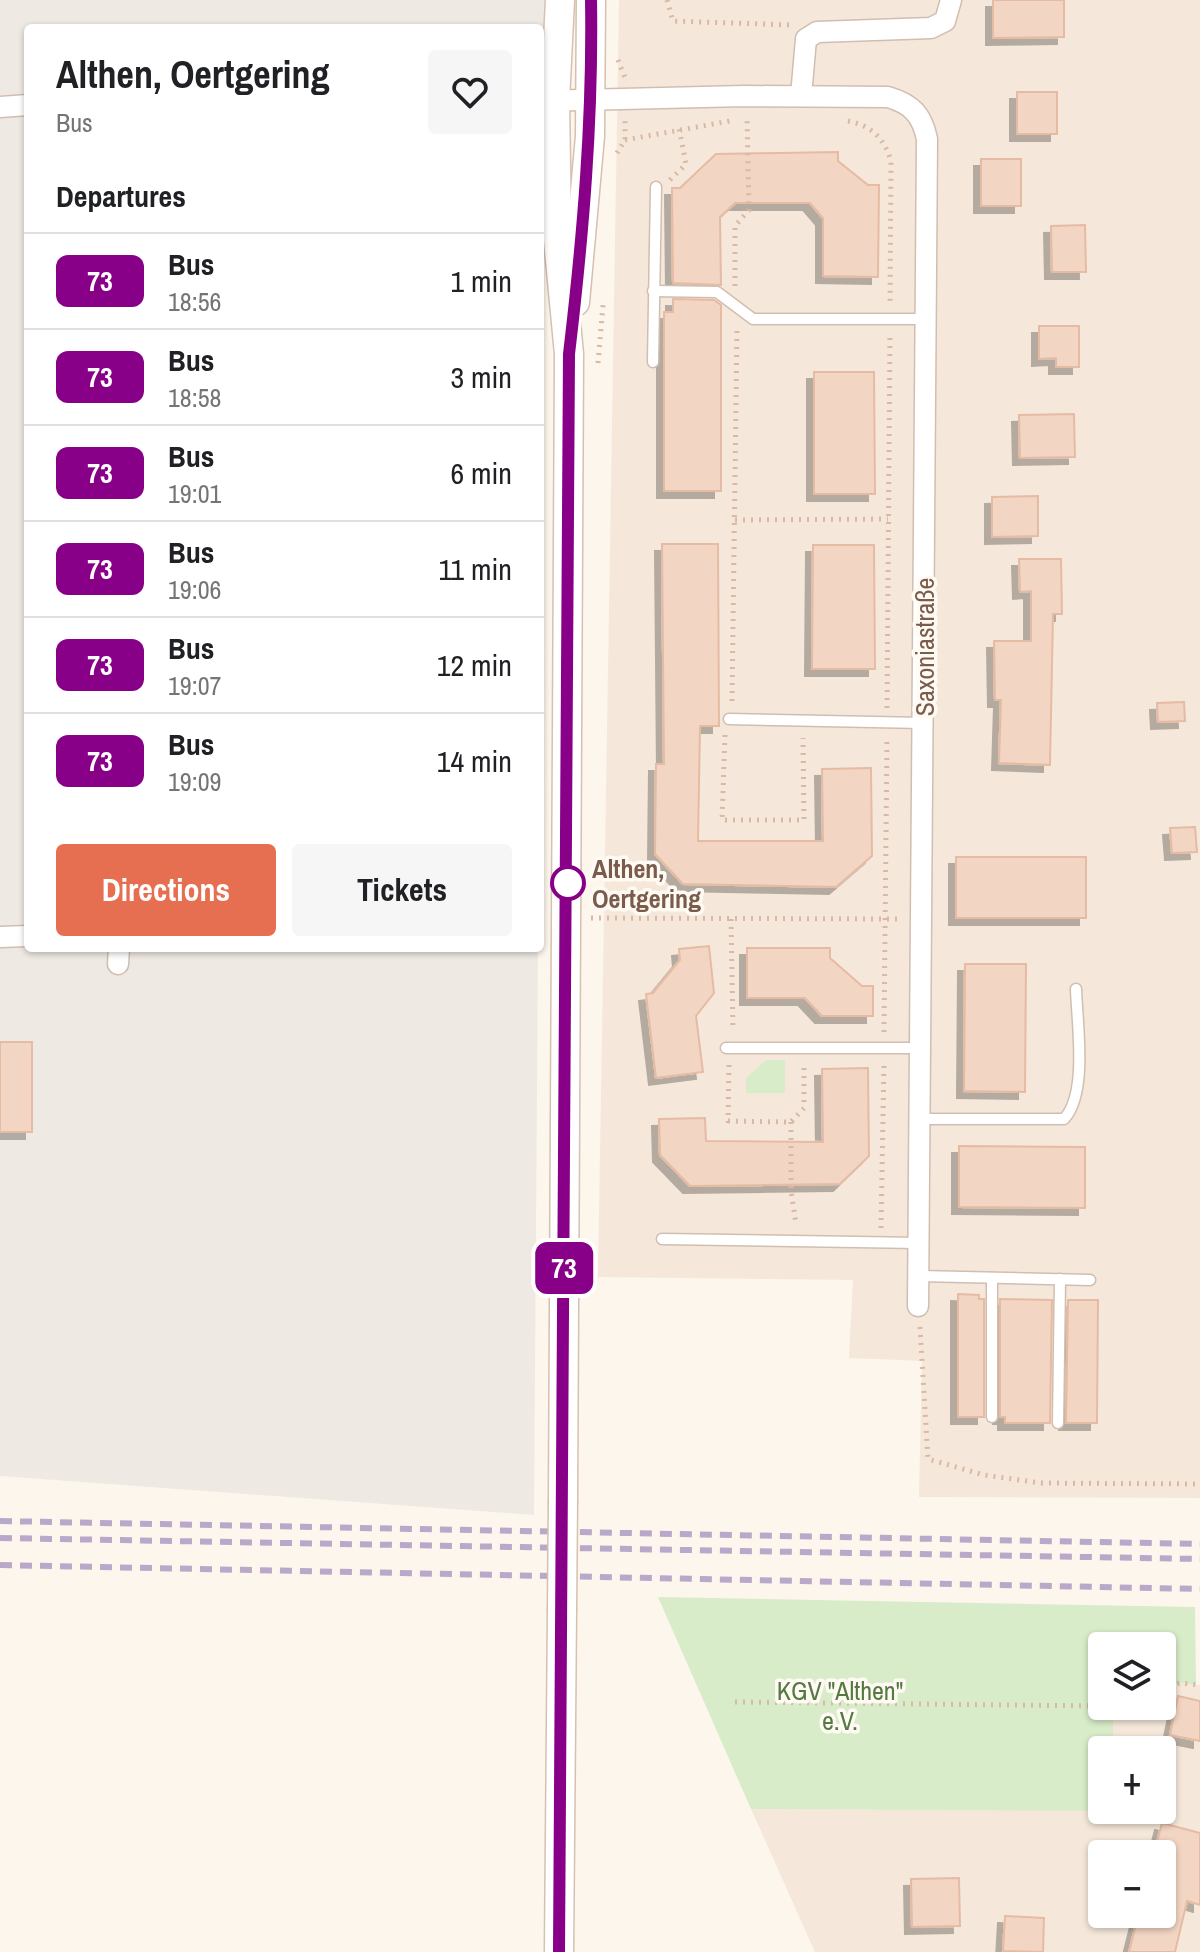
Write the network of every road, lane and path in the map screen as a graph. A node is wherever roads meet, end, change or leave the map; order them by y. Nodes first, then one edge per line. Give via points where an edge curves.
1 (560, 0) edge
2 (591, 0) edge
3 (667, 0) edge
4 (951, 0) edge
5 (806, 39) junction
6 (744, 96) junction
7 (801, 96) junction
8 (591, 100) junction
9 (548, 101) edge
10 (24, 105) edge
11 (0, 107) edge
12 (758, 118) dead end
13 (748, 119) junction
14 (839, 119) dead end
15 (679, 128) junction
16 (625, 140) dead end
17 (656, 187) joint
18 (653, 291) junction
19 (736, 307) junction
20 (890, 319) junction
21 (926, 319) junction
22 (569, 354) junction
23 (653, 362) dead end
24 (888, 519) junction
25 (735, 520) junction
26 (729, 719) junction
27 (803, 721) junction
28 (887, 722) junction
29 (924, 723) junction
30 (585, 918) dead end
31 (731, 919) junction
32 (885, 919) junction
33 (922, 920) junction
34 (24, 936) edge
35 (0, 937) edge
36 (1076, 989) dead end
37 (884, 1047) junction
38 (729, 1048) junction
39 (804, 1048) junction
40 (920, 1048) junction
41 (919, 1119) junction
42 (791, 1122) junction
43 (662, 1239) dead end
44 (796, 1241) junction
45 (881, 1242) junction
46 (919, 1243) junction
47 (919, 1276) junction
48 (992, 1278) junction
49 (1060, 1279) junction
50 (1090, 1280) dead end
51 (918, 1306) joint
52 (992, 1417) dead end
53 (1058, 1423) dead end
54 (1200, 1484) edge
55 (1176, 1684) edge
56 (1200, 1685) edge
57 (735, 1702) dead end
58 (1088, 1706) edge
59 (559, 1952) edge

1 - 9 main road
2 - 8 main road
3 - 5 path via 673,21 792,25
4 - 5 street via 945,21 931,28 817,32
5 - 7 street
6 - 7 street, Saxoniastraße
6 - 8 street, Saxoniastraße
6 - 13 path
7 - 21 street, Saxoniastraße via 888,97 902,101 923,120
8 - 9 street, Saxoniastraße
8 - 22 main road via 584,233
9 - 22 main road
10 - 11 street
12 - 13 path
13 - 15 path
13 - 19 path via 749,210 735,226
14 - 20 path via 876,133 891,161
15 - 16 path
15 - 17 path via 686,164
17 - 18 lane
18 - 19 lane via 717,292
18 - 23 lane
19 - 20 lane via 753,319
19 - 25 path
20 - 21 lane
20 - 24 path
21 - 29 street, Saxoniastraße
22 - 59 main road, bridge
24 - 25 path
24 - 28 path
25 - 26 path
26 - 27 lane
26 - 27 path via 722,820 804,820
27 - 28 lane
28 - 29 lane
28 - 32 path
29 - 33 street, Saxoniastraße
30 - 31 path
31 - 32 path
31 - 38 path
32 - 33 path
32 - 37 path
33 - 40 street, Saxoniastraße
34 - 35 street
36 - 41 lane via 1078,1089 1064,1119
37 - 39 lane
37 - 40 lane
37 - 45 path
38 - 39 lane
38 - 42 path via 728,1121
39 - 42 path via 804,1108
40 - 41 street, Saxoniastraße
41 - 46 street, Saxoniastraße
42 - 44 path
43 - 44 lane
44 - 45 lane
45 - 46 lane
46 - 47 street, Saxoniastraße
47 - 48 lane
47 - 51 street, Saxoniastraße
48 - 49 lane
48 - 52 lane
49 - 50 lane
49 - 53 lane
51 - 54 path via 928,1459 984,1475 1041,1483
55 - 56 path
57 - 58 path

